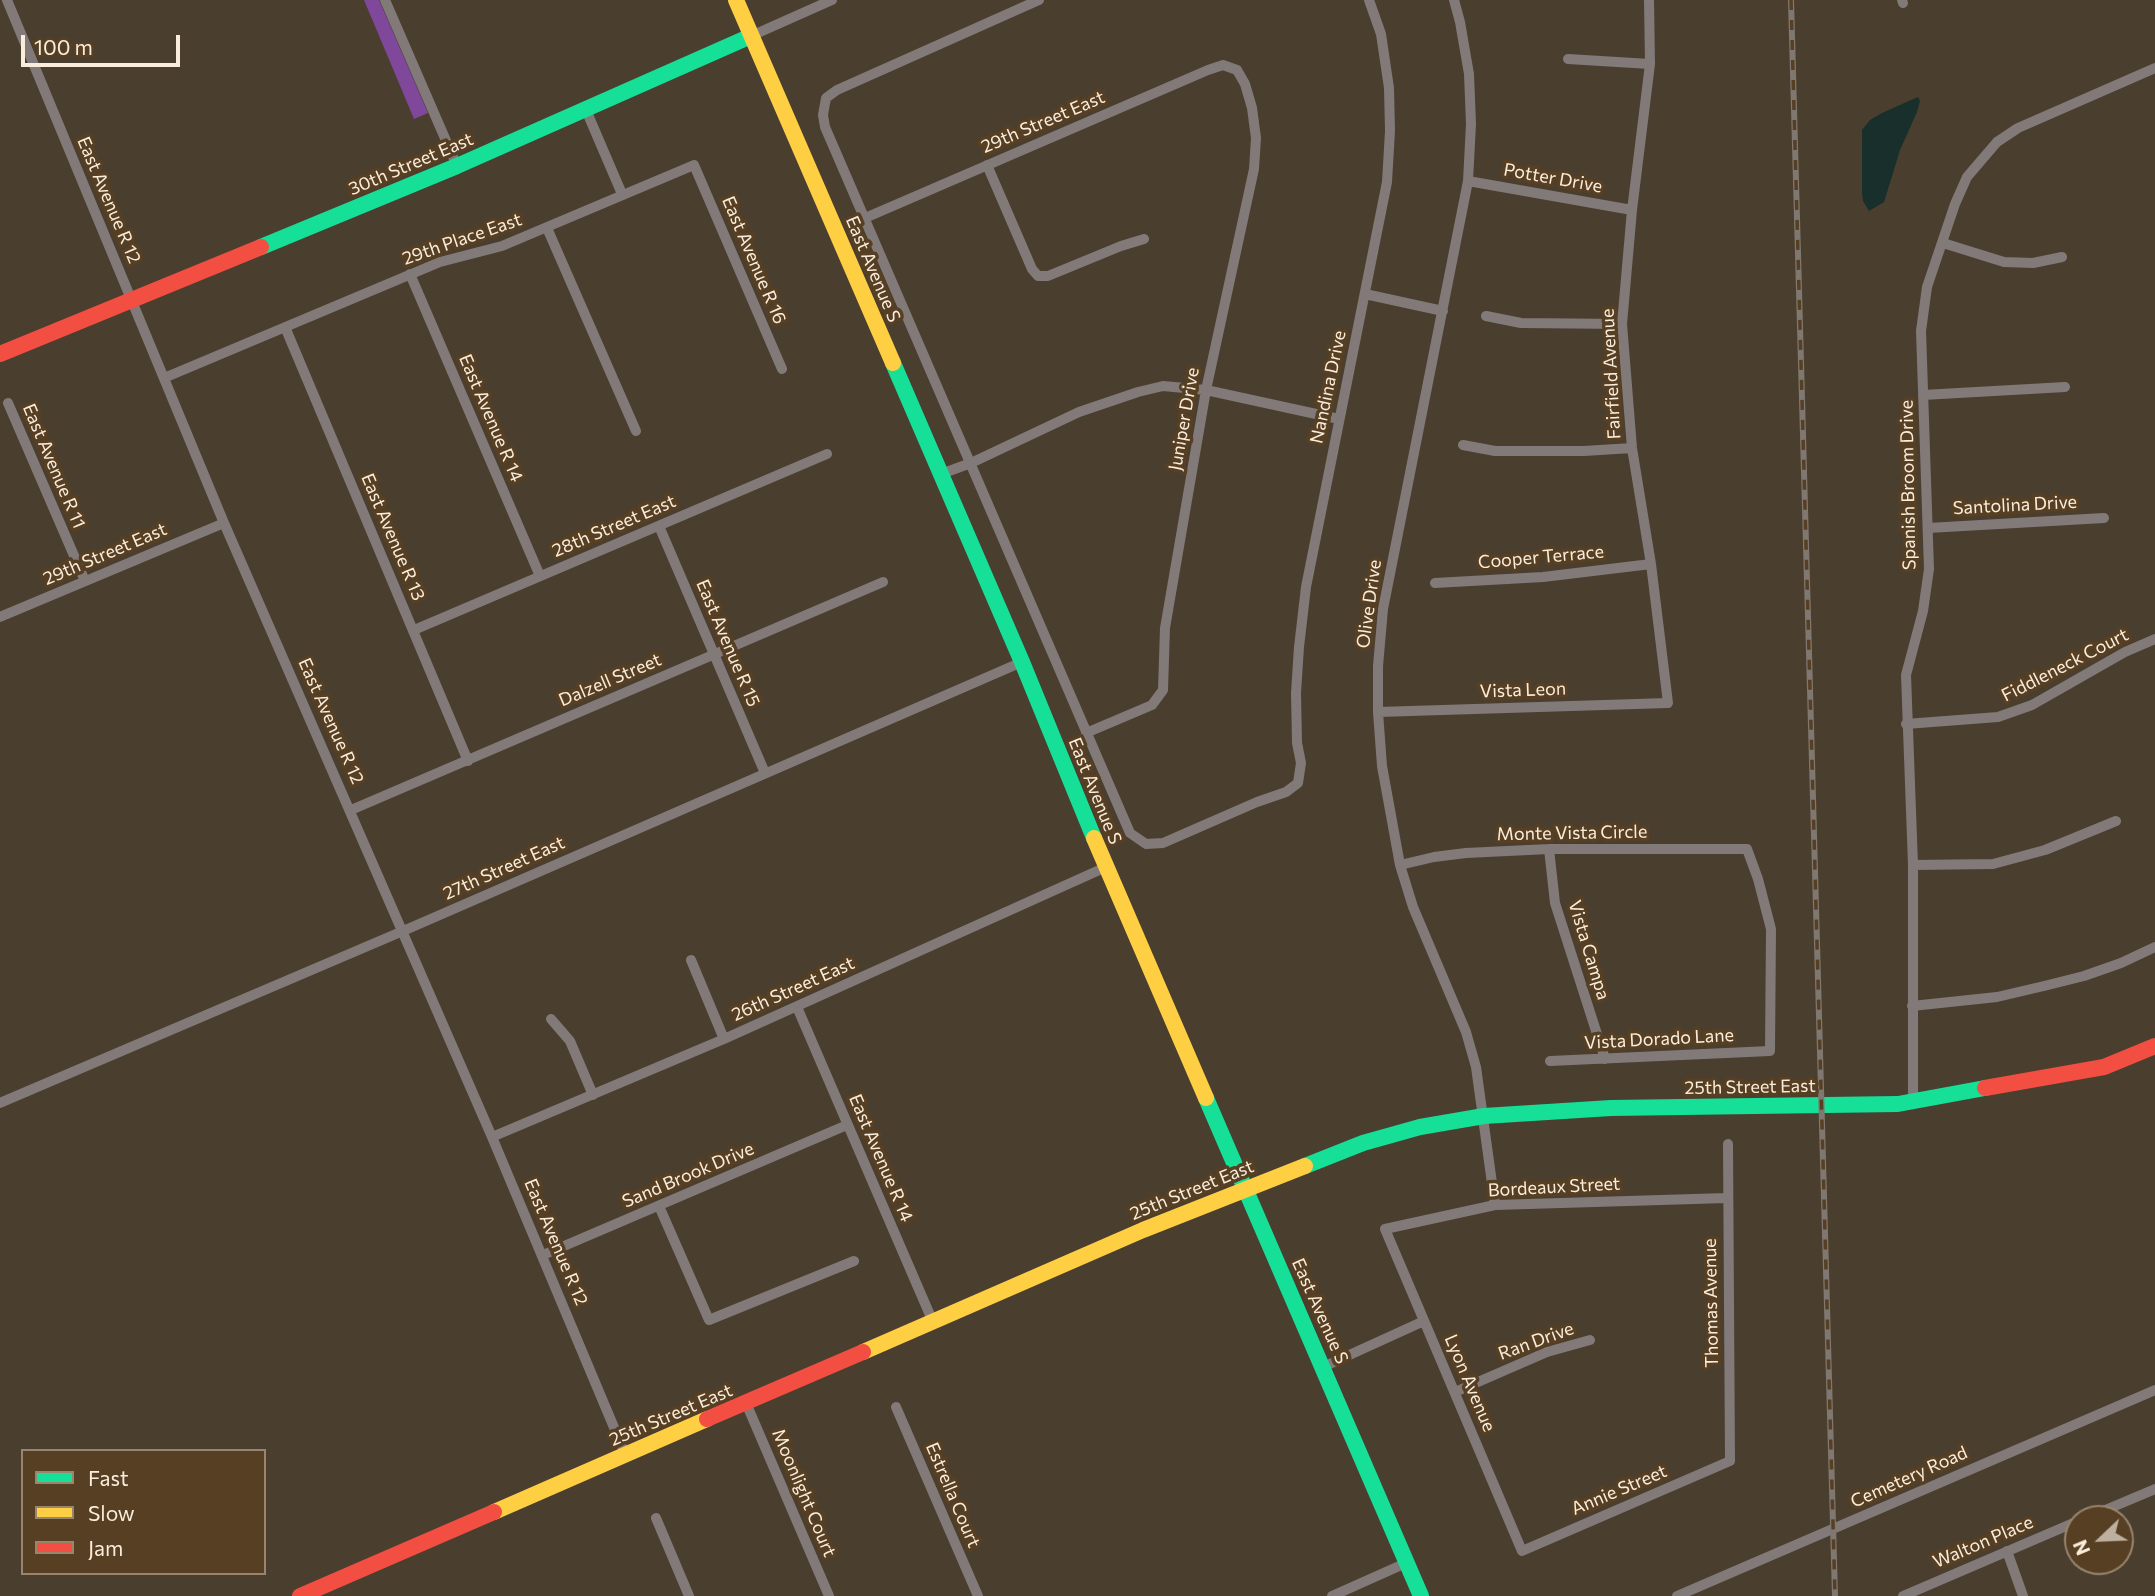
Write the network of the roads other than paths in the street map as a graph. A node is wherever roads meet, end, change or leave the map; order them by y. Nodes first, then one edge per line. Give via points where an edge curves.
1 (7, 0) edge
2 (385, 0) edge
3 (736, 0) edge
4 (832, 0) edge
5 (1039, 0) edge
6 (1369, 0) edge
7 (1454, 0) edge
8 (1649, 0) edge
9 (751, 36) junction
10 (1568, 59) dead end
11 (1650, 64) junction
12 (2155, 68) edge
13 (1237, 70) joint
14 (586, 110) junction
15 (694, 164) joint
16 (988, 165) junction
17 (457, 166) junction
18 (1468, 181) junction
19 (622, 194) junction
20 (1632, 210) junction
21 (865, 218) junction
22 (547, 228) junction
23 (1143, 239) dead end
24 (1943, 243) junction
25 (2062, 257) dead end
26 (410, 274) junction
27 (1366, 294) junction
28 (132, 300) junction
29 (1443, 311) junction
30 (1486, 317) dead end
31 (1622, 324) junction
32 (285, 327) junction
33 (0, 354) edge
34 (782, 369) dead end
35 (164, 378) junction
36 (2066, 387) dead end
37 (1206, 390) junction
38 (1923, 395) junction
39 (8, 404) dead end
40 (1339, 419) junction
41 (636, 430) dead end
42 (1463, 445) dead end
43 (1632, 448) junction
44 (827, 454) dead end
45 (971, 463) junction
46 (941, 474) junction
47 (2104, 518) dead end
48 (224, 523) junction
49 (659, 526) junction
50 (1928, 528) junction
51 (1651, 564) junction
52 (540, 576) junction
53 (85, 581) junction
54 (883, 582) dead end
55 (1435, 583) dead end
56 (0, 617) edge
57 (414, 631) junction
58 (2155, 639) edge
59 (713, 655) junction
60 (1022, 662) junction
61 (1668, 703) joint
62 (1378, 712) junction
63 (1906, 724) junction
64 (1086, 733) junction
65 (468, 761) junction
66 (765, 774) junction
67 (351, 810) junction
68 (2116, 821) dead end
69 (1146, 844) joint
70 (1549, 849) junction
71 (1400, 865) junction
72 (1913, 865) junction
73 (1106, 867) junction
74 (403, 931) junction
75 (2155, 947) edge
76 (691, 960) dead end
77 (1912, 1006) junction
78 (797, 1007) junction
79 (551, 1019) dead end
80 (724, 1040) junction
81 (2155, 1046) edge
82 (1770, 1051) joint
83 (1605, 1059) junction
84 (1550, 1061) dead end
85 (593, 1095) junction
86 (1913, 1102) junction
87 (0, 1103) edge
88 (1484, 1116) junction
89 (847, 1125) junction
90 (492, 1137) junction
91 (1728, 1144) dead end
92 (1246, 1190) junction
93 (1727, 1198) junction
94 (1495, 1205) junction
95 (659, 1206) junction
96 (1385, 1229) joint
97 (543, 1255) junction
98 (854, 1261) dead end
99 (1424, 1321) junction
100 (933, 1322) junction
101 (1590, 1340) dead end
102 (1323, 1367) junction
103 (2155, 1390) edge
104 (1455, 1392) junction
105 (746, 1403) junction
106 (896, 1407) dead end
107 (626, 1455) junction
108 (1730, 1461) joint
109 (2155, 1489) edge
110 (2117, 1505) edge
111 (656, 1518) dead end
112 (2064, 1527) edge
113 (1522, 1551) joint
114 (2007, 1551) junction
115 (1406, 1563) junction
116 (300, 1596) edge
117 (689, 1596) edge
118 (829, 1596) edge
119 (978, 1596) edge
120 (1332, 1596) edge
121 (1421, 1596) edge
122 (1677, 1596) edge
123 (1903, 1596) edge
124 (2023, 1596) edge

1 - 28 street, East Avenue R 12
2 - 17 street
3 - 9 main road, East Avenue S
4 - 9 street, 30th Street East
5 - 21 street, East Avenue S via 826,98 825,127
6 - 27 street, Nandina Drive via 1381,34 1390,131 1387,182
7 - 18 street, Olive Drive via 1469,74
8 - 11 street, Fairfield Avenue
9 - 14 main road, 30th Street East
9 - 46 main road, East Avenue S
10 - 11 street
11 - 20 street, Fairfield Avenue
12 - 24 street, Spanish Broom Drive via 2027,123 1997,142 1967,177
13 - 16 street, 29th Street East via 1223,65 1208,69
13 - 37 street, Juniper Drive via 1252,108 1254,169
14 - 17 main road, 30th Street East
14 - 19 street
15 - 19 street, 29th Place East
15 - 34 street, East Avenue R 16
16 - 21 street, 29th Street East
16 - 23 street via 1038,276
17 - 28 main road, 30th Street East
18 - 20 street, Potter Drive
18 - 29 street, Olive Drive
19 - 22 street, 29th Place East
20 - 31 street, Fairfield Avenue
21 - 45 street, East Avenue S
22 - 26 street, 29th Place East
22 - 41 street
24 - 25 street via 2004,262
24 - 38 street, Spanish Broom Drive via 1927,286 1921,331
26 - 32 street, 29th Place East
26 - 52 street, East Avenue R 14
27 - 29 street
27 - 40 street, Nandina Drive
28 - 33 main road, 30th Street East
28 - 35 street, East Avenue R 12
29 - 62 street, Olive Drive via 1383,609
30 - 31 street via 1521,323
31 - 43 street, Fairfield Avenue
32 - 35 street, 29th Place East
32 - 57 street, East Avenue R 13
35 - 48 street, East Avenue R 12
36 - 38 street
37 - 40 street
37 - 45 street via 1163,386 1138,392 1079,412
37 - 64 street, Juniper Drive via 1166,628 1163,690 1152,705
38 - 50 street, Spanish Broom Drive
39 - 53 street, East Avenue R 11
40 - 69 street, Nandina Drive via 1298,647 1298,783 1163,843
42 - 43 street via 1495,451
43 - 51 street, Fairfield Avenue
44 - 49 street, 28th Street East
45 - 46 street
45 - 64 street, East Avenue S
46 - 60 main road, East Avenue S
47 - 50 street, Santolina Drive
48 - 53 street, 29th Street East
48 - 67 street, East Avenue R 12
49 - 52 street, 28th Street East
49 - 59 street, East Avenue R 15
50 - 63 street, Spanish Broom Drive via 1929,569 1906,675
51 - 55 street, Cooper Terrace
51 - 61 street, Fairfield Avenue
52 - 57 street, 28th Street East
53 - 56 street, 29th Street East
54 - 59 street, Dalzell Street
57 - 65 street, East Avenue R 13
58 - 63 street, Fiddleneck Court via 2032,705 1998,718
59 - 65 street, Dalzell Street
59 - 66 street, East Avenue R 15
60 - 66 street, 27th Street East
60 - 73 main road, East Avenue S
61 - 62 street, Vista Leon
62 - 71 street, Olive Drive via 1382,766
63 - 72 street, Spanish Broom Drive
64 - 69 street, East Avenue S via 1130,832
65 - 67 street, Dalzell Street
66 - 74 street, 27th Street East
67 - 74 street, East Avenue R 12
68 - 72 street via 2045,850 1993,864
70 - 71 street, Monte Vista Circle via 1466,853
70 - 82 street, Monte Vista Circle via 1747,849 1771,929
70 - 83 street, Vista Campa via 1555,903
71 - 88 street, Olive Drive via 1466,1032
72 - 77 street, Spanish Broom Drive
73 - 78 street, 26th Street East
73 - 92 main road, East Avenue S
74 - 87 street, 27th Street East
74 - 90 street, East Avenue R 12
75 - 77 street via 2071,979 1997,997
76 - 80 street
77 - 86 street, Spanish Broom Drive
78 - 80 street, 26th Street East
78 - 89 street, East Avenue R 14
79 - 85 street via 570,1041
80 - 85 street, 26th Street East
81 - 86 main road, 25th Street East via 2104,1067
82 - 83 street, Vista Dorado Lane
83 - 84 street, Vista Dorado Lane
85 - 90 street, 26th Street East
86 - 88 main road, 25th Street East via 1611,1108
88 - 92 main road, 25th Street East via 1363,1143
88 - 94 street, Olive Drive
89 - 95 street, Sand Brook Drive
89 - 100 street, East Avenue R 14
90 - 97 street, East Avenue R 12
91 - 93 street, Thomas Avenue
92 - 100 main road, 25th Street East
92 - 102 main road, East Avenue S
93 - 94 street, Bordeaux Street
93 - 108 street, Thomas Avenue
94 - 96 street, Bordeaux Street
95 - 97 street, Sand Brook Drive
95 - 98 street via 709,1321
96 - 99 street, Lyon Avenue
97 - 107 street, East Avenue R 12
99 - 102 street
99 - 104 street, Lyon Avenue
100 - 105 main road, 25th Street East
101 - 104 street, Ran Drive via 1547,1352
102 - 115 main road, East Avenue S
103 - 122 street, Cemetery Road
104 - 113 street, Lyon Avenue
105 - 107 main road, 25th Street East
105 - 118 street, Moonlight Court
106 - 119 street, Estrella Court
107 - 116 main road, 25th Street East
108 - 113 street, Annie Street
109 - 110 street
111 - 117 street
112 - 114 street, Walton Place
114 - 123 street, Walton Place
114 - 124 street
115 - 120 street
115 - 121 main road, East Avenue S

